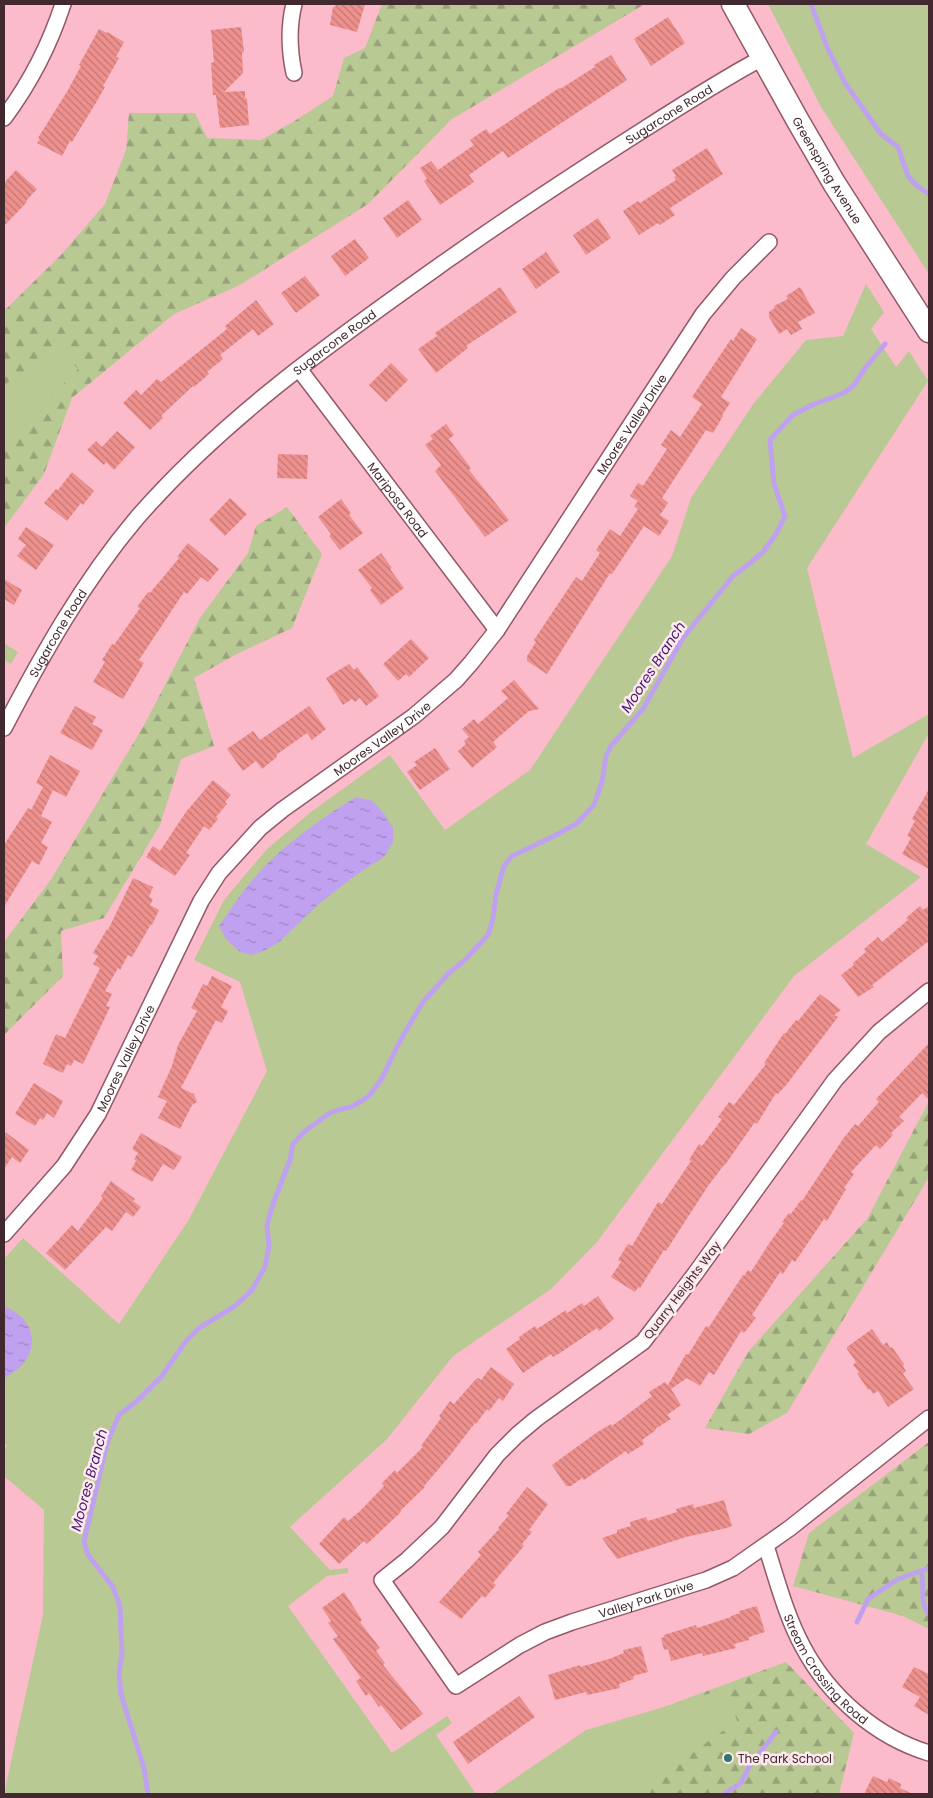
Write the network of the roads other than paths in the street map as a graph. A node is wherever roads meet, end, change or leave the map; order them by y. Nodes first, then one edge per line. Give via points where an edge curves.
1 (63, 4) edge
2 (294, 4) edge
3 (733, 4) edge
4 (762, 58) junction
5 (294, 73) dead end
6 (4, 118) edge
7 (769, 242) dead end
8 (929, 331) edge
9 (299, 369) junction
10 (497, 630) junction
11 (4, 728) edge
12 (929, 991) edge
13 (4, 1234) edge
14 (929, 1418) edge
15 (766, 1546) junction
16 (382, 1580) joint
17 (929, 1753) edge

1 - 6 street via 41,62
2 - 5 street via 289,30
3 - 4 main road, Greenspring Avenue
4 - 8 main road, Greenspring Avenue via 834,183
4 - 9 street, Sugarcone Road via 675,109 503,221
7 - 10 street, Moores Valley Drive via 703,314
9 - 10 street, Mariposa Road
9 - 11 street, Sugarcone Road via 206,446 136,520 68,613
10 - 13 street, Moores Valley Drive via 438,697 260,828 220,873 201,901 98,1114 64,1166
12 - 16 street, Quarry Heights Way via 879,1032 835,1080 643,1342 517,1435 497,1455 442,1527
14 - 15 street, Valley Park Drive
15 - 16 street, Valley Park Drive via 733,1568 706,1580 545,1632 456,1686
15 - 17 street, Stream Crossing Road via 802,1647 830,1687 846,1704 886,1734

